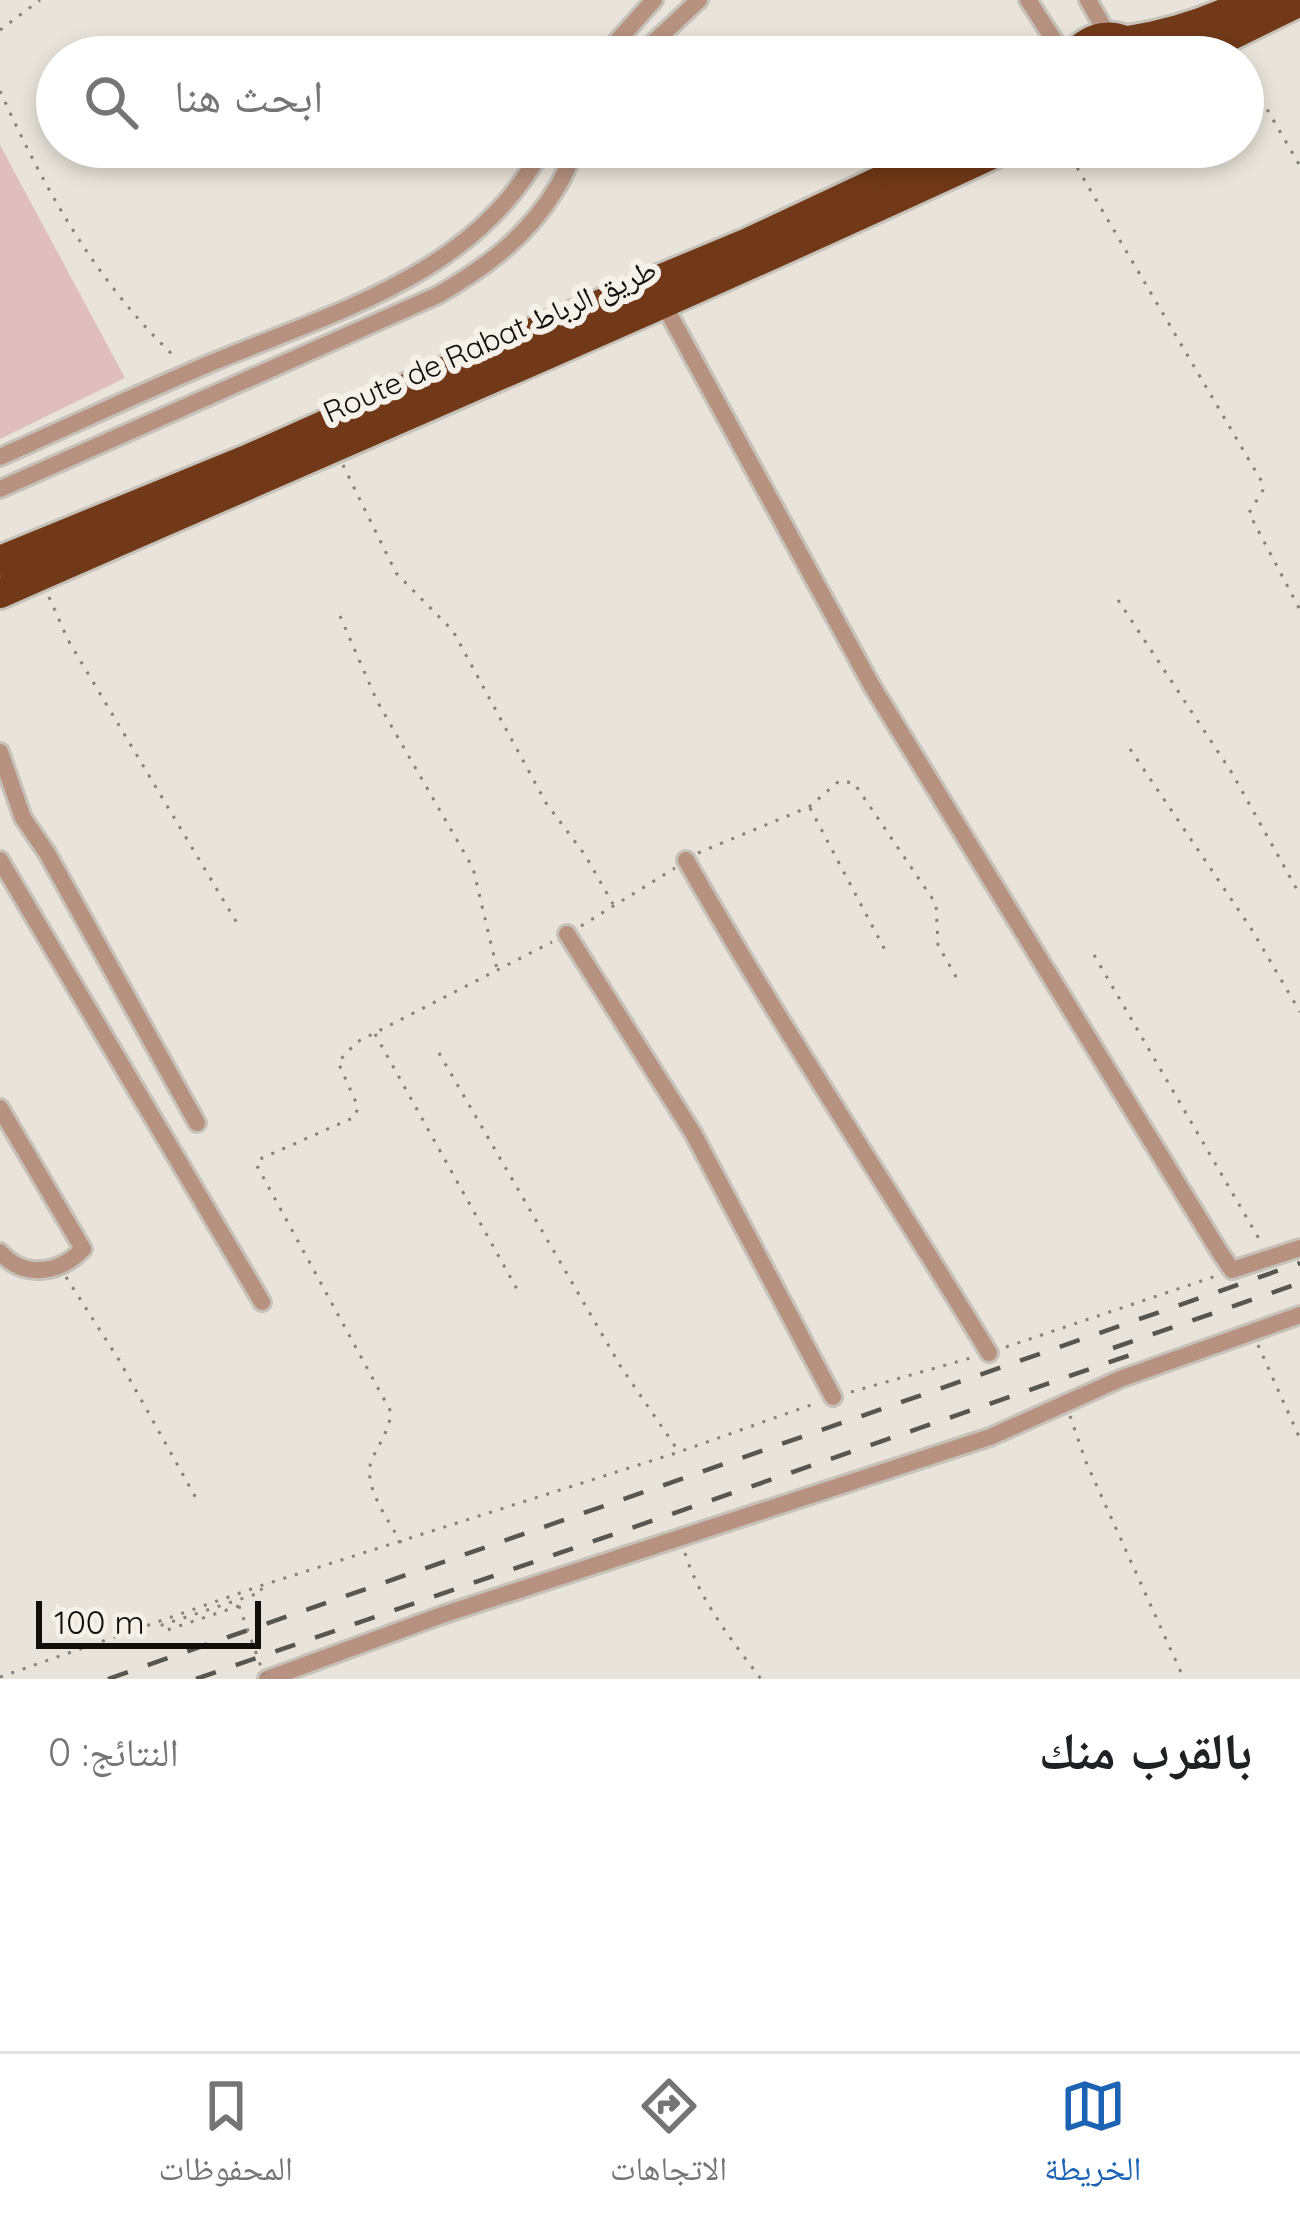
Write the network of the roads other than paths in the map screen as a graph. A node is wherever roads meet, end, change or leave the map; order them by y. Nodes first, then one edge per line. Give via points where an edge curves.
1 (654, 0) edge
2 (699, 0) edge
3 (1028, 0) edge
4 (1088, 0) edge
5 (1253, 0) edge
6 (1300, 1) edge
7 (622, 36) edge
8 (660, 36) edge
9 (1054, 36) edge
10 (1119, 36) edge
11 (1161, 36) edge
12 (1229, 36) edge
13 (532, 168) edge
14 (567, 168) edge
15 (908, 168) edge
16 (961, 168) edge
17 (663, 303) junction
18 (0, 457) edge
19 (0, 489) edge
20 (0, 561) edge
21 (0, 593) edge
22 (0, 752) edge
23 (0, 860) edge
24 (686, 860) road end
25 (567, 934) road end
26 (0, 1108) edge
27 (197, 1123) dead end
28 (1300, 1247) edge
29 (0, 1252) edge
30 (262, 1301) dead end
31 (1300, 1316) edge
32 (989, 1353) road end
33 (833, 1397) road end
34 (266, 1677) edge

1 - 7 street
2 - 8 street
3 - 9 street
4 - 10 street
5 - 11 highway
6 - 12 highway
13 - 18 street via 498,213 428,269
14 - 19 street via 530,228 439,296
15 - 20 highway, Route de Rabat طريق الرباط
16 - 17 highway, Route de Rabat طريق الرباط
17 - 21 highway, Route de Rabat طريق الرباط
17 - 28 street via 872,686 1232,1270
22 - 27 street via 23,818
23 - 30 street
24 - 32 street
25 - 33 street via 693,1133
26 - 29 street via 82,1244 80,1254 34,1272
31 - 34 street via 1120,1379 990,1437

